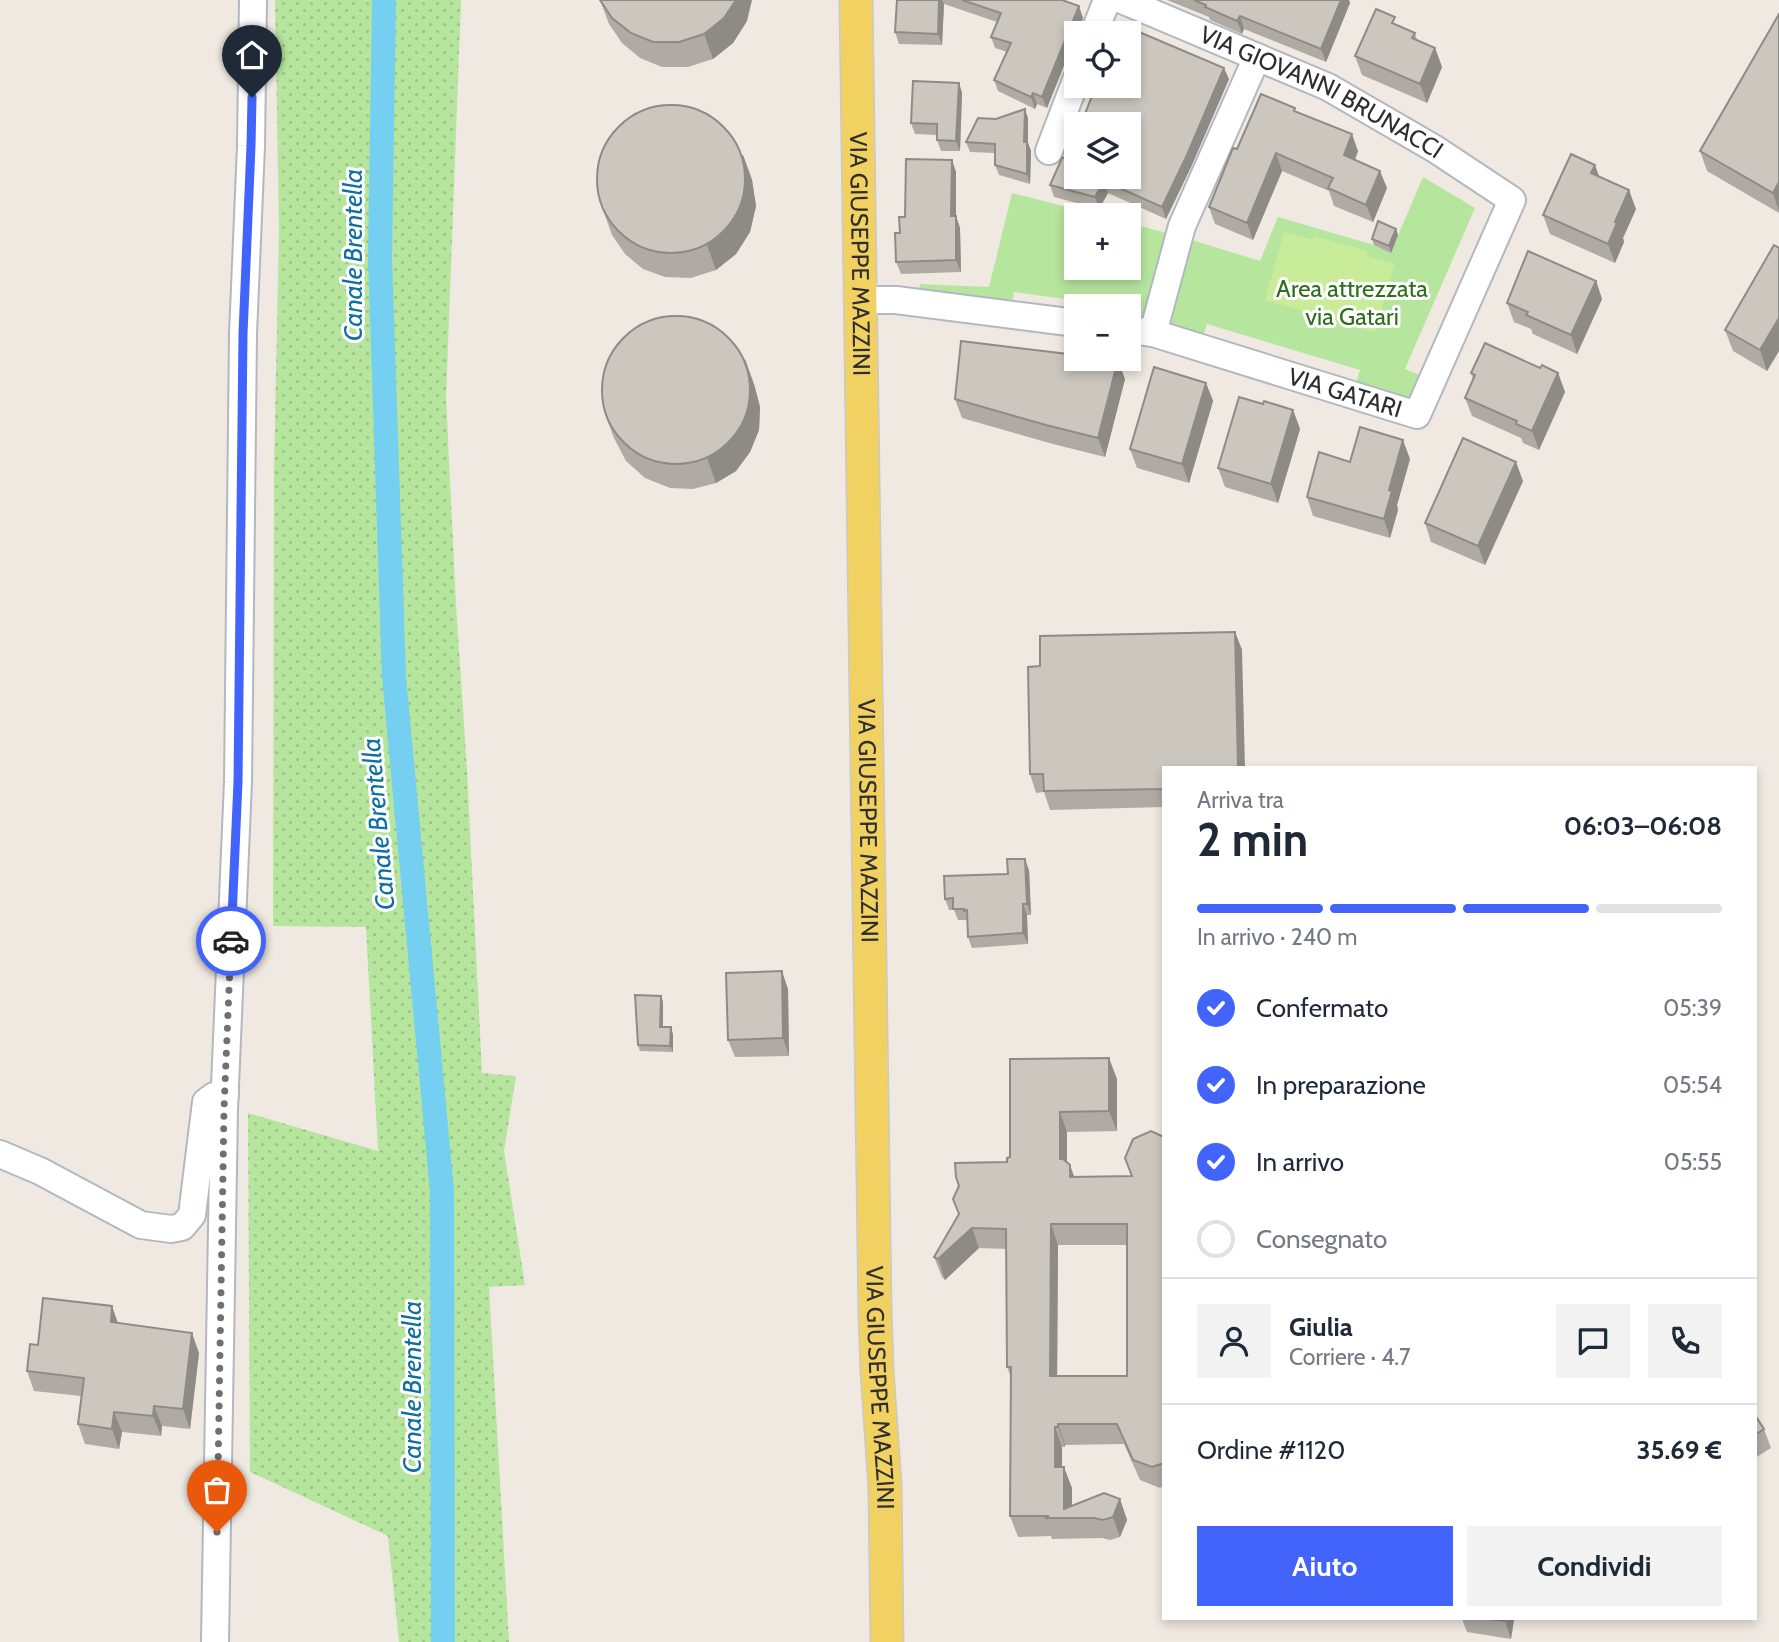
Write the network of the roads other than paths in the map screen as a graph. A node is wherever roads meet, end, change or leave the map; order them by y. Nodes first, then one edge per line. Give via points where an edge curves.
1 (253, 0) edge
2 (856, 0) edge
3 (1107, 0) edge
4 (1122, 0) edge
5 (1099, 21) edge
6 (1257, 57) junction
7 (1069, 98) edge
8 (1049, 151) dead end
9 (1512, 200) joint
10 (860, 300) junction
11 (1064, 321) edge
12 (1146, 326) edge
13 (225, 1095) junction
14 (0, 1154) edge
15 (215, 1642) edge
16 (887, 1642) edge

1 - 13 street via 238,782
2 - 10 main road, VIA GIUSEPPE MAZZINI
3 - 5 street
4 - 6 street, VIA GIOVANNI BRUNACCI
6 - 9 street, VIA GIOVANNI BRUNACCI via 1328,87
6 - 12 street via 1182,226
7 - 8 street
9 - 12 street, VIA GATARI via 1417,415
10 - 11 street via 896,300
10 - 16 main road, VIA GIUSEPPE MAZZINI via 875,1312 885,1486
13 - 14 street via 205,1102 192,1215 182,1227 141,1225
13 - 15 street

